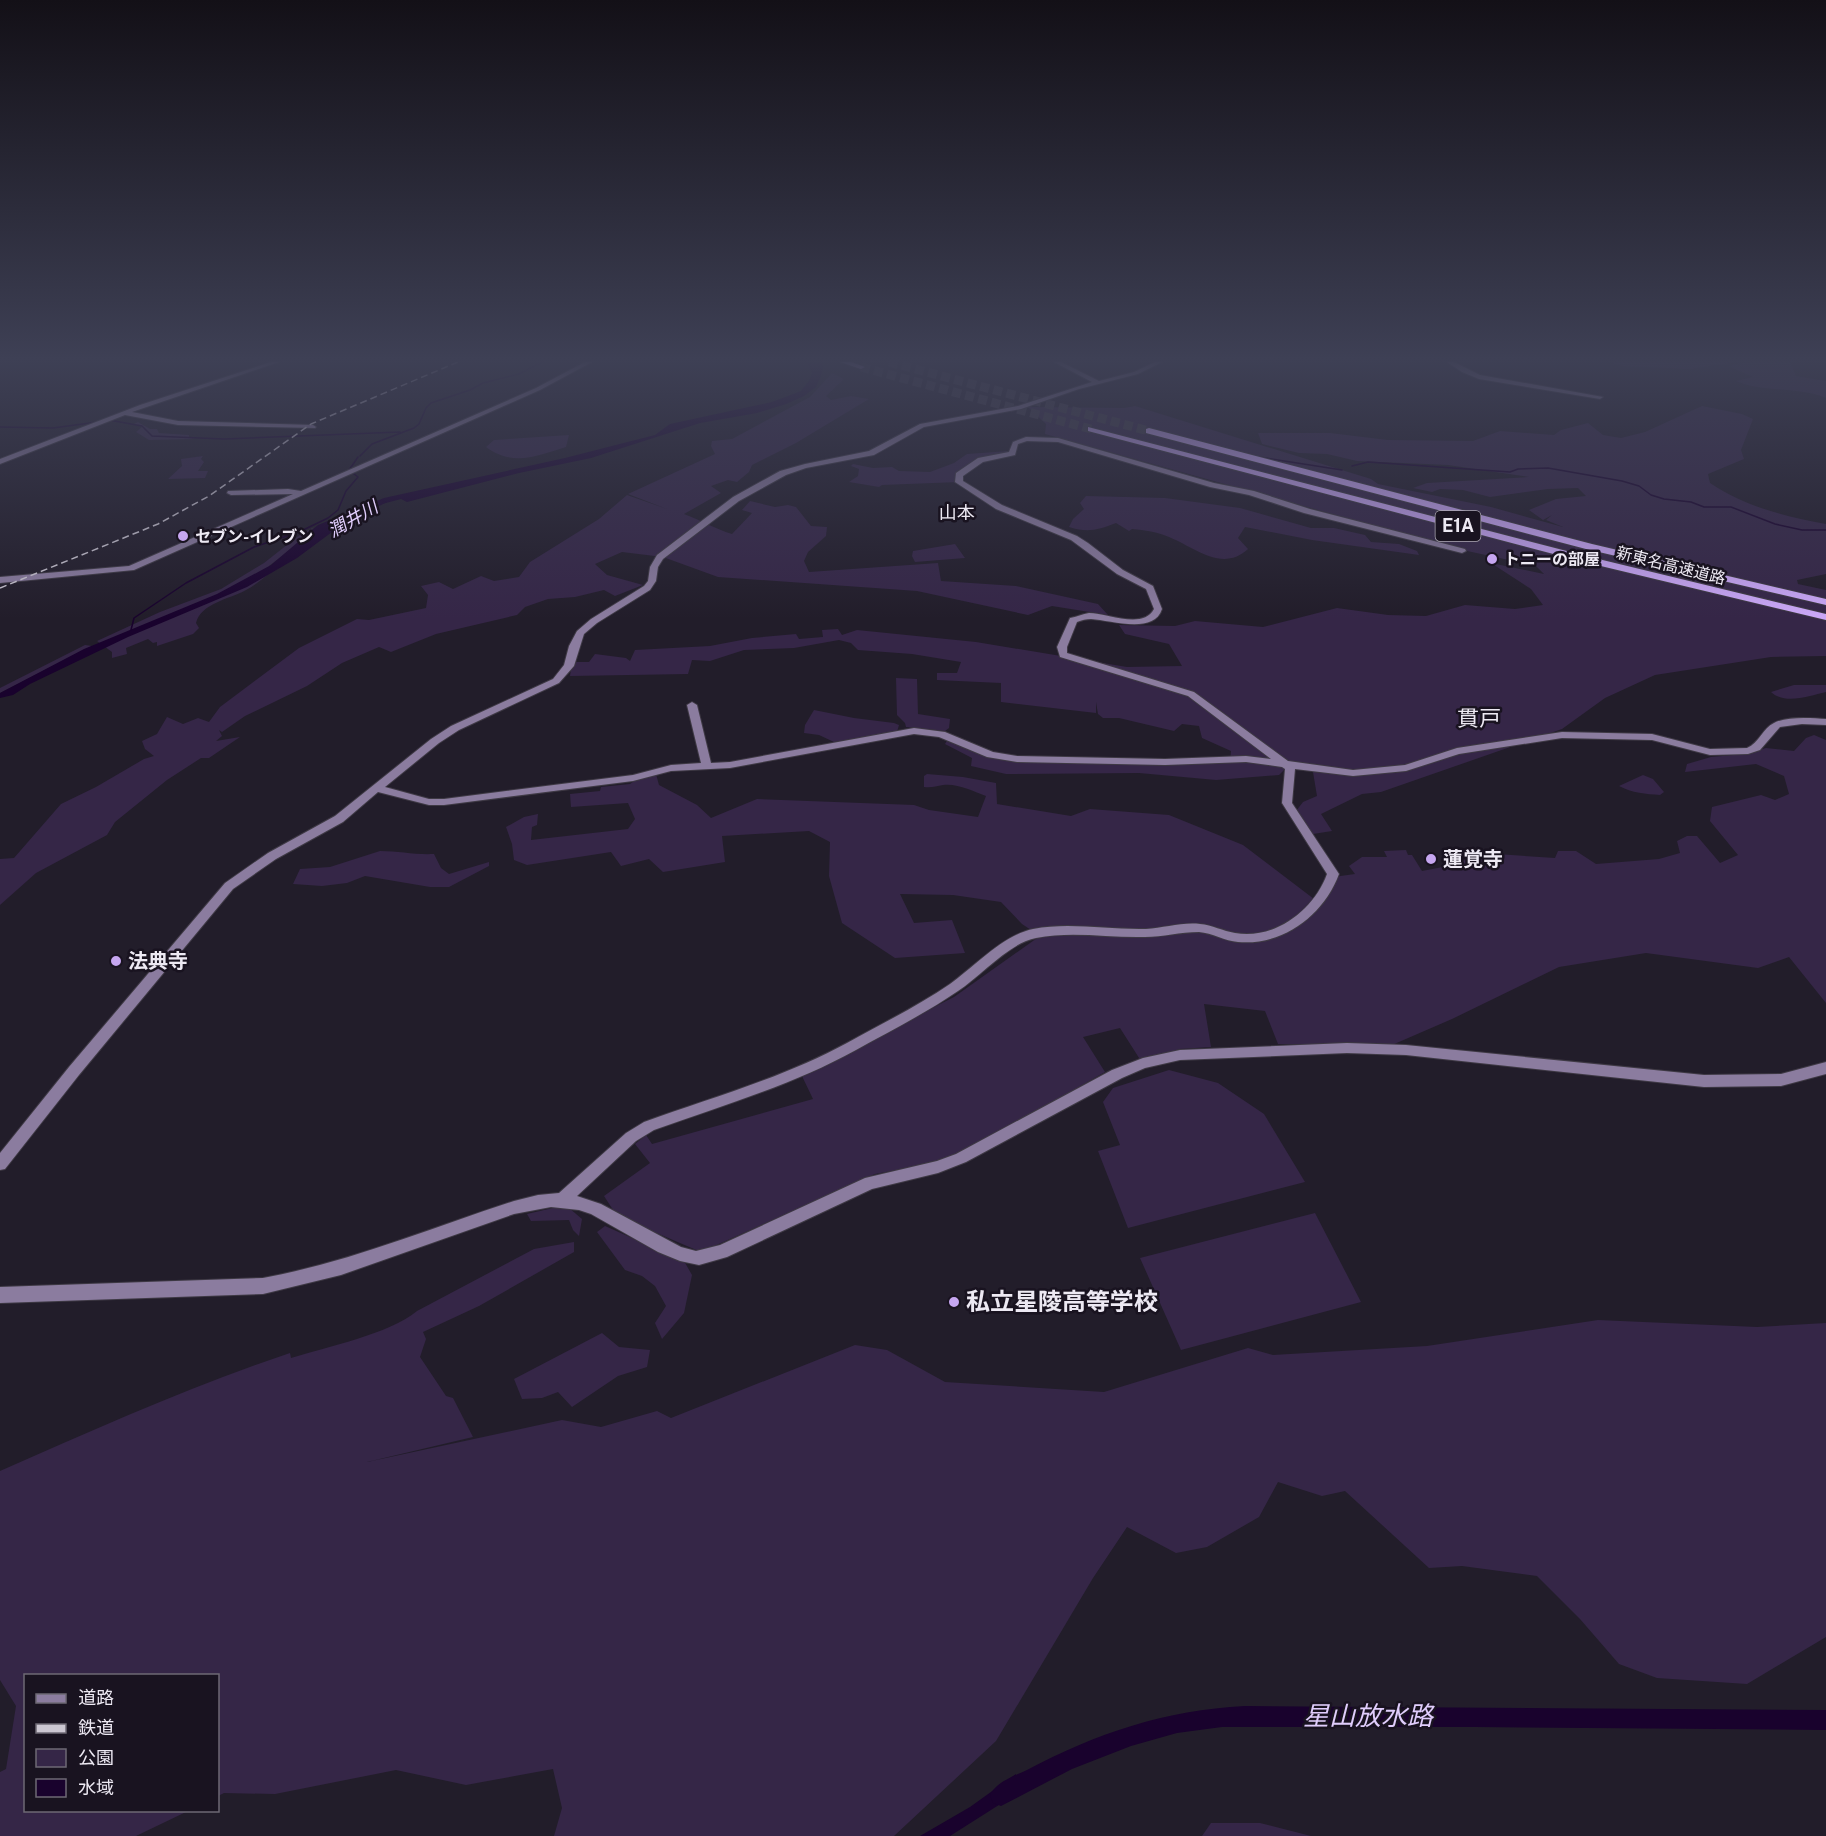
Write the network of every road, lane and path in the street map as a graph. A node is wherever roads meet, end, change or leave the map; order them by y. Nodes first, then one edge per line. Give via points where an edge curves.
1 (36, 448) edge
2 (405, 448) edge
3 (881, 448) edge
4 (1015, 448) edge
5 (1084, 448) edge
6 (1162, 448) edge
7 (1216, 448) edge
8 (0, 462) edge
9 (231, 493) dead end
10 (302, 493) junction
11 (1462, 551) dead end
12 (0, 580) edge
13 (1826, 602) edge
14 (1826, 617) edge
15 (692, 705) dead end
16 (1826, 722) edge
17 (707, 766) junction
18 (1287, 766) junction
19 (378, 789) junction
20 (1826, 1068) edge
21 (0, 1164) edge
22 (563, 1199) junction
23 (0, 1295) edge

1 - 8 street
2 - 10 street
3 - 19 street via 802,467 752,488 706,519 660,557 644,591 580,633 569,666 556,681 455,728
4 - 18 street via 1012,453 984,458 959,476 959,482 999,507 1074,538 1120,572 1150,588 1158,609 1150,619 1134,622 1088,616 1073,620 1062,647 1063,655 1191,694
5 - 11 street
6 - 14 highway, 新東名高速道路 / E1A via 1531,545
7 - 13 highway, 新東名高速道路 / E1A via 1580,544
9 - 10 street
10 - 12 street via 131,568
15 - 17 street
16 - 18 street via 1785,722 1772,729 1756,748 1738,752 1710,752 1659,737 1575,734 1457,751 1377,773
17 - 18 street via 766,759 914,730 941,734 991,755 1017,759 1246,759
17 - 19 street via 444,802
18 - 22 street via 1292,772 1287,803 1333,874 1328,888 1293,925 1260,938 1236,938 1202,928 1147,933 1059,930 1031,934 1012,943 953,988 849,1048 795,1073 649,1126 631,1137
19 - 21 street via 339,819 228,886
20 - 22 street via 1781,1080 1715,1081 1406,1050 1347,1048 1180,1054 1117,1074 961,1158 929,1170 870,1183 709,1256 679,1254 603,1214
22 - 23 street via 527,1204 342,1269 283,1283

